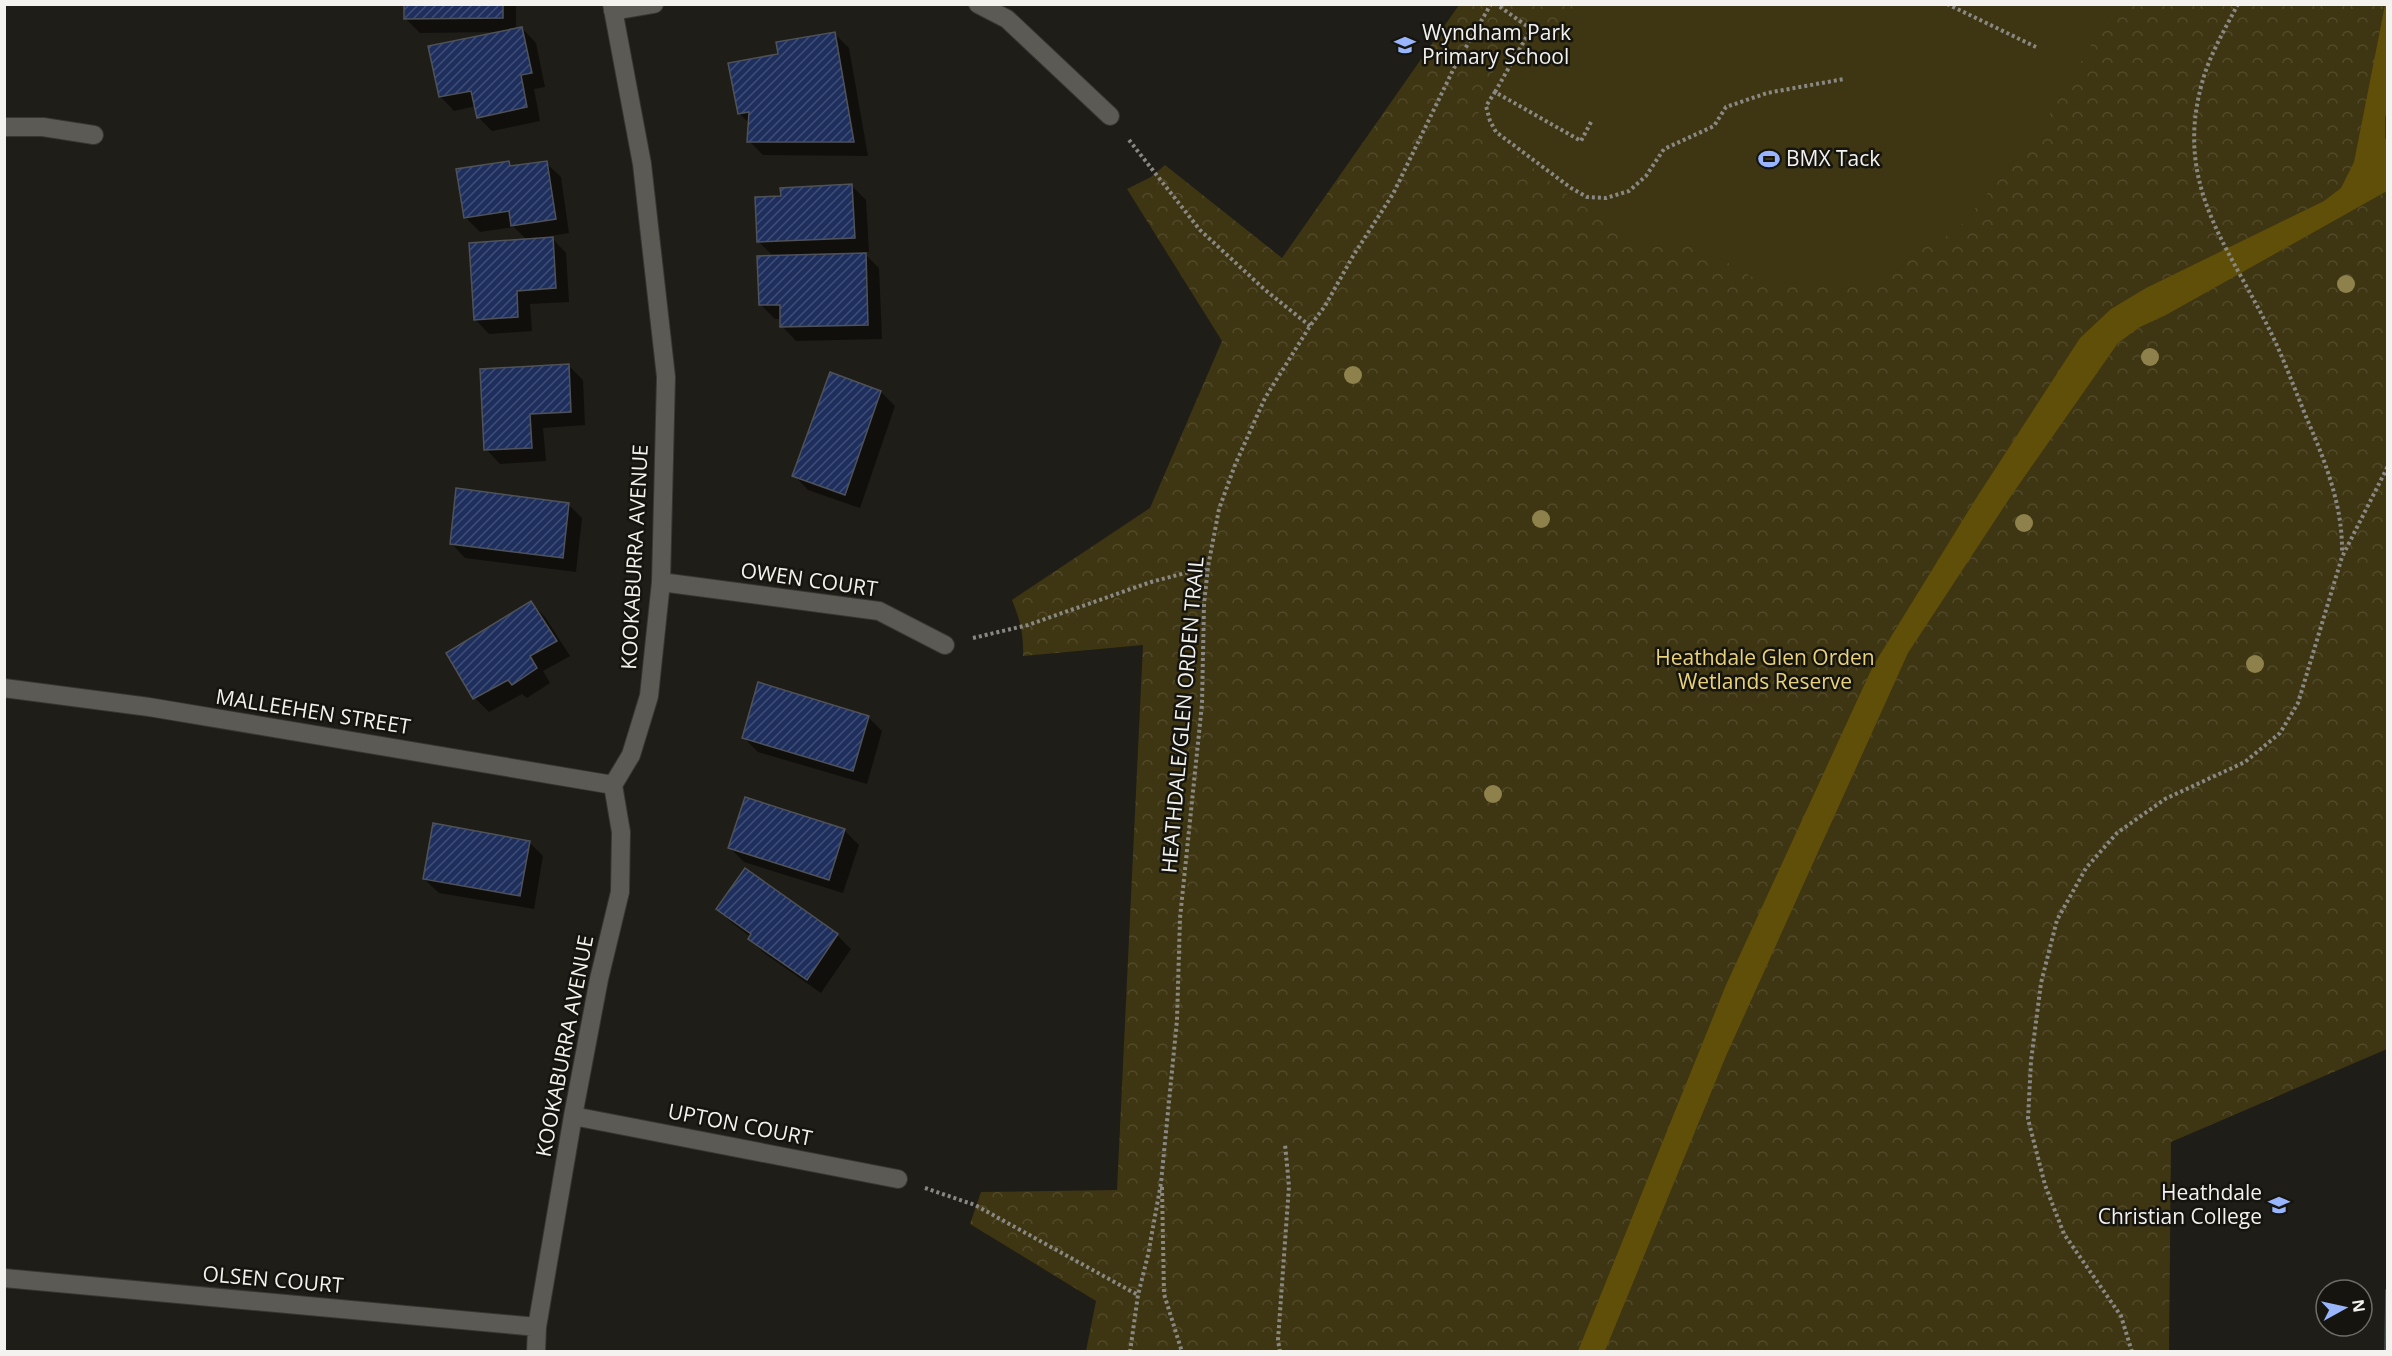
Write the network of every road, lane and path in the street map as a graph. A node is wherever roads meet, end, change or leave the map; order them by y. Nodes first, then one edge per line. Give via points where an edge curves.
1 (654, 4) edge
2 (978, 4) edge
3 (1491, 4) edge
4 (1496, 4) edge
5 (1947, 4) edge
6 (2238, 4) edge
7 (612, 8) edge
8 (2036, 47) dead end
9 (1844, 79) dead end
10 (1495, 92) junction
11 (1110, 116) joint
12 (1591, 122) dead end
13 (4, 127) edge
14 (94, 135) dead end
15 (1310, 326) junction
16 (2388, 466) edge
17 (2342, 557) junction
18 (1208, 567) junction
19 (661, 582) junction
20 (945, 645) joint
21 (4, 688) edge
22 (613, 785) junction
23 (573, 1116) junction
24 (1285, 1144) dead end
25 (1162, 1171) junction
26 (898, 1179) joint
27 (4, 1278) edge
28 (1138, 1295) junction
29 (537, 1327) junction
30 (536, 1352) edge
31 (1130, 1352) edge
32 (1182, 1352) edge
33 (1280, 1352) edge
34 (2132, 1352) edge

1 - 7 street
2 - 11 street via 1007,19
3 - 15 path, HEATHDALE/GLEN ORDEN TRAIL via 1454,68 1393,194
4 - 10 path via 1531,29
5 - 8 path
6 - 17 path via 2202,82 2194,130 2196,169 2204,203 2267,323 2319,449 2336,500
7 - 19 street, KOOKABURRA AVENUE via 642,164 666,376
9 - 10 path via 1767,93 1726,107 1714,126 1664,149 1646,176 1629,191 1606,198 1587,197 1496,132 1486,106
10 - 12 path via 1581,141
11 - 15 path via 1200,230 1263,289
13 - 14 street via 43,127
15 - 18 path, HEATHDALE/GLEN ORDEN TRAIL via 1265,398 1235,465 1219,509
16 - 17 path
17 - 34 path via 2298,703 2280,733 2245,762 2165,799 2117,833 2086,868 2057,920 2041,983 2028,1119 2045,1185 2064,1234 2121,1316
18 - 20 path via 1028,625
18 - 25 path, HEATHDALE/GLEN ORDEN TRAIL via 1202,705 1180,918 1176,1020
19 - 20 street, OWEN COURT via 879,611
19 - 22 street, KOOKABURRA AVENUE via 649,696 631,755
21 - 22 street, MALLEEHEN STREET via 149,707
22 - 23 street, KOOKABURRA AVENUE via 621,832 620,892
23 - 26 street, UPTON COURT
23 - 29 street, KOOKABURRA AVENUE
24 - 33 path via 1289,1186
25 - 28 path, HEATHDALE/GLEN ORDEN TRAIL
25 - 32 path via 1164,1294
26 - 28 path via 975,1205
27 - 29 street, OLSEN COURT
28 - 31 path, HEATHDALE/GLEN ORDEN TRAIL
29 - 30 street, KOOKABURRA AVENUE

